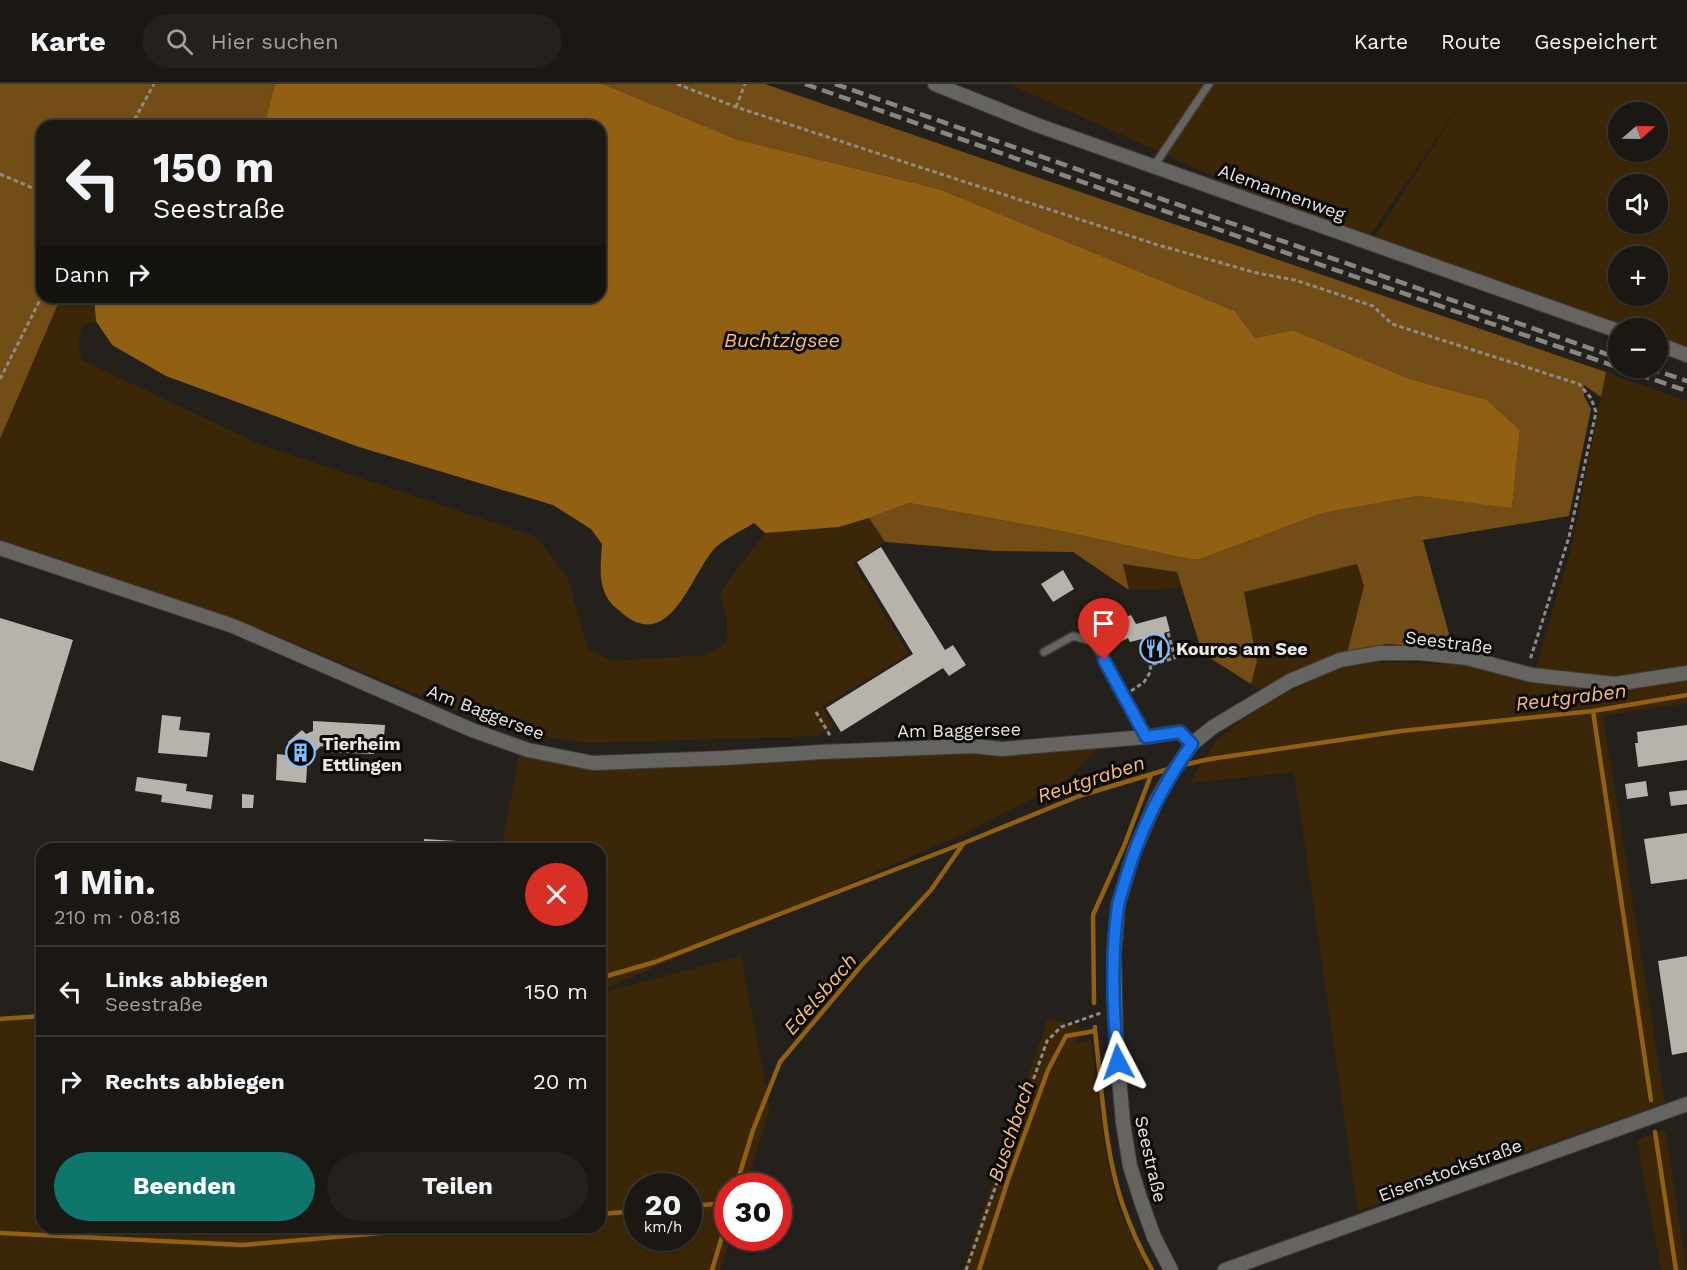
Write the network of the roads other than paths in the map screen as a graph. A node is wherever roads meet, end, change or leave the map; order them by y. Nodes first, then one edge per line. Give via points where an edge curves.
1 (934, 84) edge
2 (1209, 84) edge
3 (1154, 166) junction
4 (1608, 327) edge
5 (1668, 348) edge
6 (1687, 355) edge
7 (0, 548) edge
8 (1044, 652) dead end
9 (1687, 673) edge
10 (1146, 737) junction
11 (1189, 750) junction
12 (1687, 1104) edge
13 (1171, 1270) edge
14 (1225, 1270) edge

1 - 3 street, Alemannenweg
2 - 3 lane
3 - 4 street, Alemannenweg
5 - 6 street
7 - 10 street, Am Baggersee via 232,626 465,727 528,750 593,763 973,746 1002,749
8 - 10 lane via 1073,636 1092,641
9 - 11 street, Seestraße via 1615,684 1565,680 1467,658 1420,652 1380,653 1340,660 1290,681 1213,727
10 - 11 street via 1180,732
11 - 13 street, Seestraße via 1157,800 1134,852 1118,905 1114,954 1116,1042 1130,1166 1154,1237
12 - 14 street, Eisenstockstraße

